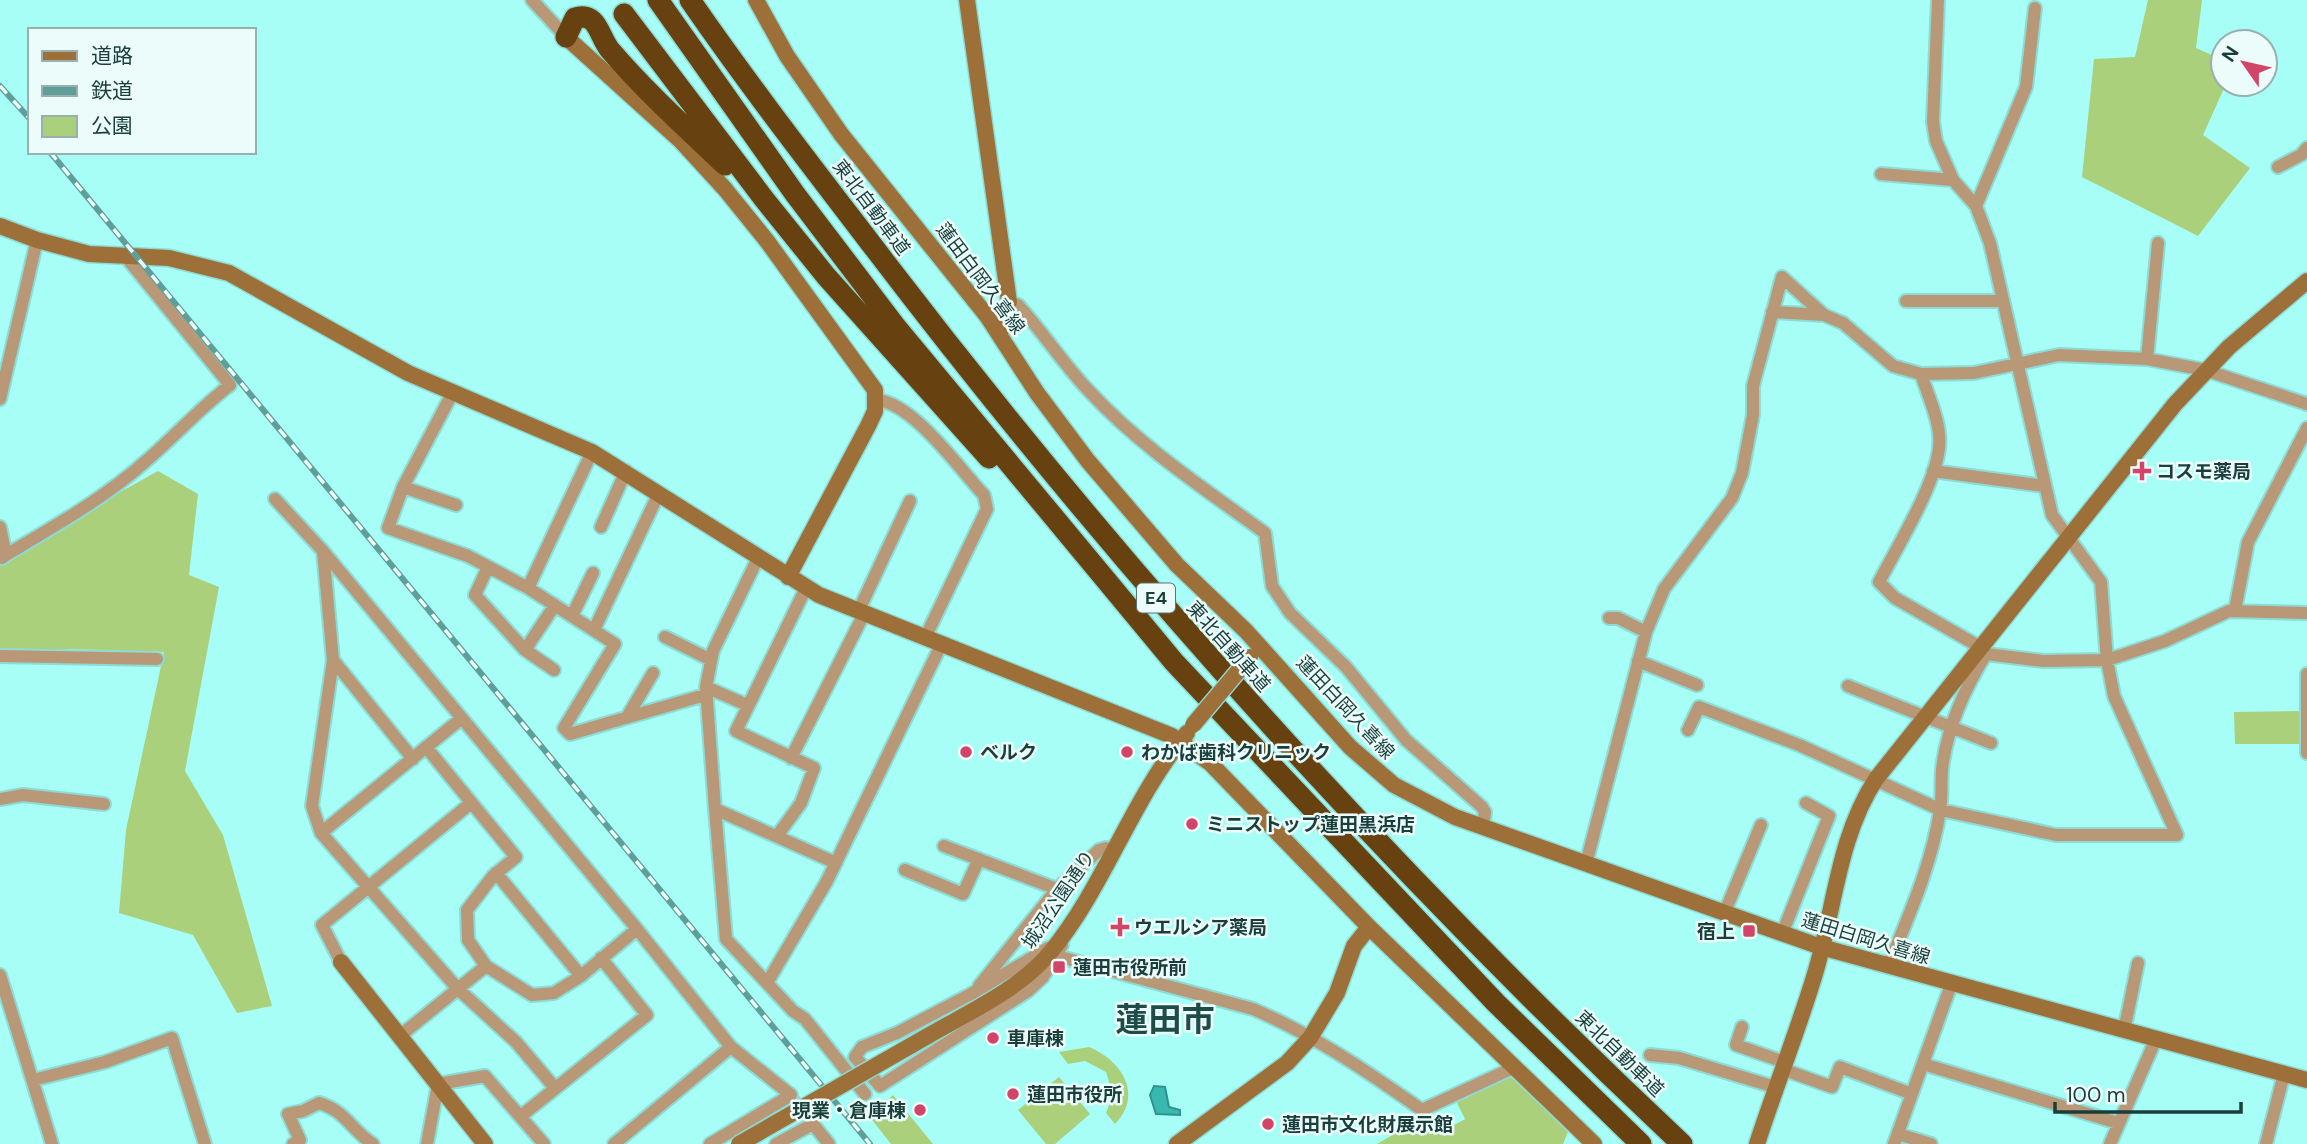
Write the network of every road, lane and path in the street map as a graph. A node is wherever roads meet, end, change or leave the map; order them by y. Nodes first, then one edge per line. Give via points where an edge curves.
1 (533, 0) edge
2 (658, 0) edge
3 (690, 0) edge
4 (756, 0) edge
5 (967, 0) edge
6 (1938, 0) edge
7 (2035, 8) dead end
8 (624, 14) dead end
9 (566, 37) junction
10 (2307, 148) edge
11 (2278, 167) dead end
12 (1881, 174) dead end
13 (1953, 180) junction
14 (764, 199) junction
15 (1976, 206) junction
16 (0, 226) edge
17 (37, 240) junction
18 (2158, 243) dead end
19 (125, 257) junction
20 (2307, 281) edge
21 (1906, 301) dead end
22 (2003, 302) junction
23 (1009, 303) junction
24 (1772, 312) junction
25 (1824, 315) junction
26 (1000, 334) junction
27 (2147, 359) junction
28 (2017, 366) junction
29 (2204, 370) junction
30 (1921, 374) junction
31 (453, 392) junction
32 (0, 399) edge
33 (877, 400) junction
34 (2307, 404) edge
35 (2307, 428) edge
36 (592, 452) junction
37 (626, 471) junction
38 (1933, 471) junction
39 (2044, 486) junction
40 (403, 487) junction
41 (659, 493) junction
42 (275, 499) dead end
43 (910, 501) dead end
44 (456, 505) dead end
45 (0, 527) edge
46 (601, 527) dead end
47 (1063, 530) junction
48 (2068, 537) junction
49 (323, 551) junction
50 (3, 557) edge
51 (758, 558) junction
52 (488, 567) junction
53 (593, 573) dead end
54 (788, 578) junction
55 (528, 588) junction
56 (806, 588) junction
57 (555, 605) junction
58 (2235, 610) junction
59 (2307, 612) edge
60 (861, 613) junction
61 (572, 616) junction
62 (1609, 618) dead end
63 (594, 630) junction
64 (1646, 632) junction
65 (665, 637) dead end
66 (925, 638) junction
67 (942, 643) junction
68 (525, 650) junction
69 (1983, 650) junction
70 (1255, 651) junction
71 (0, 656) edge
72 (157, 659) dead end
73 (333, 660) junction
74 (711, 660) junction
75 (2107, 660) junction
76 (1638, 661) junction
77 (554, 670) dead end
78 (653, 673) dead end
79 (2307, 674) edge
80 (1697, 685) dead end
81 (1848, 685) dead end
82 (705, 691) junction
83 (747, 705) junction
84 (1923, 716) junction
85 (627, 717) junction
86 (462, 719) junction
87 (1951, 729) junction
88 (1688, 730) dead end
89 (1180, 740) junction
90 (1992, 743) dead end
91 (426, 747) junction
92 (2307, 753) edge
93 (413, 758) junction
94 (791, 758) junction
95 (1876, 779) junction
96 (0, 799) edge
97 (471, 803) junction
98 (1807, 803) dead end
99 (104, 804) dead end
100 (715, 809) junction
101 (1941, 810) junction
102 (1761, 825) dead end
103 (1483, 827) junction
104 (321, 833) junction
105 (777, 836) junction
106 (944, 846) dead end
107 (1115, 850) junction
108 (979, 859) junction
109 (836, 863) junction
110 (1586, 864) junction
111 (905, 870) dead end
112 (496, 873) junction
113 (366, 886) junction
114 (1057, 889) junction
115 (1724, 914) junction
116 (1368, 927) junction
117 (637, 929) junction
118 (1782, 934) junction
119 (1821, 947) junction
120 (1058, 948) junction
121 (601, 958) junction
122 (341, 962) joint
123 (2138, 963) dead end
124 (486, 966) junction
125 (1888, 967) junction
126 (0, 975) edge
127 (581, 976) junction
128 (767, 982) junction
129 (1951, 985) junction
130 (458, 989) junction
131 (971, 994) junction
132 (1742, 1027) dead end
133 (2124, 1031) junction
134 (401, 1035) junction
135 (1310, 1038) junction
136 (2156, 1040) junction
137 (731, 1047) junction
138 (1650, 1055) dead end
139 (1923, 1064) junction
140 (1783, 1065) junction
141 (1515, 1067) junction
142 (2284, 1074) junction
143 (33, 1080) junction
144 (2307, 1080) edge
145 (438, 1084) junction
146 (1775, 1087) junction
147 (555, 1088) junction
148 (865, 1094) dead end
149 (1912, 1094) junction
150 (521, 1115) junction
151 (2119, 1123) junction
152 (1896, 1139) edge
153 (52, 1144) edge
154 (205, 1144) edge
155 (293, 1144) edge
156 (373, 1144) edge
157 (427, 1144) edge
158 (485, 1144) edge
159 (544, 1144) edge
160 (614, 1144) edge
161 (710, 1144) edge
162 (739, 1144) edge
163 (776, 1144) edge
164 (829, 1144) edge
165 (1177, 1144) edge
166 (1594, 1144) edge
167 (1641, 1144) edge
168 (1682, 1144) edge
169 (1757, 1144) edge
170 (1931, 1144) edge
171 (2110, 1144) edge
172 (2266, 1144) edge

1 - 9 street
2 - 47 highway, E4 via 836,248
3 - 168 highway, 東北自動車道 / E4 via 945,342 1164,608 1365,828
4 - 26 street, 蓮田白岡久喜線 via 841,134
5 - 23 street
6 - 13 street via 1933,122
7 - 15 street via 2026,88
8 - 14 highway
9 - 14 highway via 575,18 593,20 607,46 639,81
9 - 33 street via 681,141 725,189 873,385
10 - 11 street
12 - 13 street
13 - 15 street
14 - 47 highway via 966,435
15 - 22 street
16 - 17 street
17 - 19 street via 89,254
17 - 32 street
18 - 27 street
19 - 31 street via 169,258 229,273 370,354
19 - 50 street via 230,385 199,408 145,462
20 - 29 street
21 - 22 street
22 - 28 street
23 - 26 street
23 - 103 street via 1018,305 1118,419 1265,533 1272,586 1290,613 1346,667 1406,740 1482,807
24 - 25 street
24 - 25 street via 1782,277
24 - 64 street via 1753,386 1753,415 1742,473 1732,498 1664,589
25 - 30 street via 1843,323 1894,366
26 - 70 street, 蓮田白岡久喜線 via 1049,410 1133,516
27 - 28 street via 2059,355
27 - 29 street
28 - 30 street
28 - 39 street via 2030,407
29 - 34 street
29 - 48 street
30 - 38 street via 1937,425 1939,447
31 - 36 street
31 - 40 street
33 - 54 street via 868,426
33 - 66 street via 898,405 987,501
35 - 58 street via 2248,542
36 - 37 street
36 - 55 street
37 - 41 street
37 - 46 street
38 - 39 street
38 - 69 street via 1878,582 1895,598
39 - 48 street via 2052,515
40 - 44 street
40 - 52 street via 388,528
41 - 51 street
41 - 63 street
42 - 49 street
43 - 60 street
45 - 50 street
47 - 167 highway, E4 via 1174,662 1329,830
48 - 69 street
48 - 75 street via 2101,582
49 - 73 street
49 - 86 street
51 - 54 street
51 - 74 street
52 - 55 street
52 - 68 street via 475,596
53 - 61 street
54 - 56 street
55 - 57 street
56 - 60 street
56 - 83 street
57 - 61 street
57 - 68 street
58 - 59 street
58 - 75 street
60 - 66 street
60 - 94 street
61 - 63 street
62 - 64 street
63 - 85 street via 615,644 564,728 570,734
64 - 76 street
65 - 74 street
66 - 67 street
67 - 89 street
67 - 109 street
68 - 77 street
69 - 75 street via 2043,662
69 - 84 street
69 - 87 street
70 - 89 street, 城沼公園通り, bridge
70 - 103 street, 蓮田白岡久喜線 via 1378,772 1423,803
71 - 72 street
73 - 93 street
73 - 104 street via 312,807
74 - 82 street
75 - 101 street via 2114,696 2177,835 2056,835
76 - 80 street
76 - 110 street
78 - 85 street
79 - 92 street
81 - 84 street
82 - 83 street
82 - 85 street
82 - 100 street
83 - 94 street via 736,731
84 - 87 street
84 - 95 street
86 - 91 street
86 - 117 street
87 - 90 street
87 - 101 street via 1942,764
88 - 95 street via 1699,707
89 - 107 street, 城沼公園通り
89 - 116 street via 1210,763
91 - 93 street
91 - 97 street
93 - 104 street
94 - 105 street via 814,768 801,803
95 - 101 street
95 - 119 street via 1847,836
96 - 99 street via 23,795
97 - 112 street via 516,857
97 - 113 street
98 - 118 street via 1829,817
100 - 105 street
100 - 128 street via 726,939
101 - 125 street via 1924,877
102 - 115 street
103 - 110 street, 蓮田白岡久喜線
104 - 113 street
105 - 109 street
106 - 108 street
107 - 114 street via 1099,850
107 - 120 street, 城沼公園通り
108 - 111 street via 963,894
108 - 114 street
109 - 128 street
110 - 115 street, 蓮田白岡久喜線
112 - 124 street via 467,910 468,940
112 - 127 street
113 - 122 street via 321,925
113 - 130 street
114 - 131 street
115 - 118 street, 蓮田白岡久喜線
116 - 135 street via 1354,946 1338,993
116 - 141 street
117 - 121 street
117 - 137 street
118 - 119 street, 蓮田白岡久喜線
119 - 125 street, 蓮田白岡久喜線
119 - 140 street
120 - 131 street
120 - 131 street via 1043,977 1021,996 880,1086 855,1057 862,1046
120 - 135 street via 1253,1009
120 - 162 street, 城沼公園通り, bridge via 1013,985
121 - 127 street
121 - 147 street via 647,1015
122 - 134 street
123 - 133 street
124 - 127 street via 532,995 554,993
124 - 130 street
125 - 129 street, 蓮田白岡久喜線
126 - 143 street
128 - 148 street
129 - 133 street, 蓮田白岡久喜線
129 - 139 street
130 - 134 street
130 - 147 street via 516,1042
132 - 140 street via 1736,1045
133 - 136 street, 蓮田白岡久喜線
134 - 145 street
135 - 141 street via 1352,1060 1422,1110
135 - 165 street via 1287,1063
136 - 142 street, 蓮田白岡久喜線
136 - 151 street
137 - 160 street
137 - 161 street via 791,1096
138 - 146 street via 1679,1058
139 - 149 street
139 - 151 street
140 - 146 street
140 - 149 street via 1832,1087 1840,1068
141 - 166 street
142 - 144 street, 蓮田白岡久喜線
142 - 172 street
143 - 153 street
143 - 154 street via 105,1062 172,1038
145 - 150 street via 485,1076
145 - 157 street
145 - 158 street
146 - 169 street
147 - 150 street
149 - 152 street
150 - 159 street
151 - 171 street
152 - 170 street
155 - 156 street via 299,1140 288,1114 319,1102 335,1107
163 - 164 street via 813,1124

